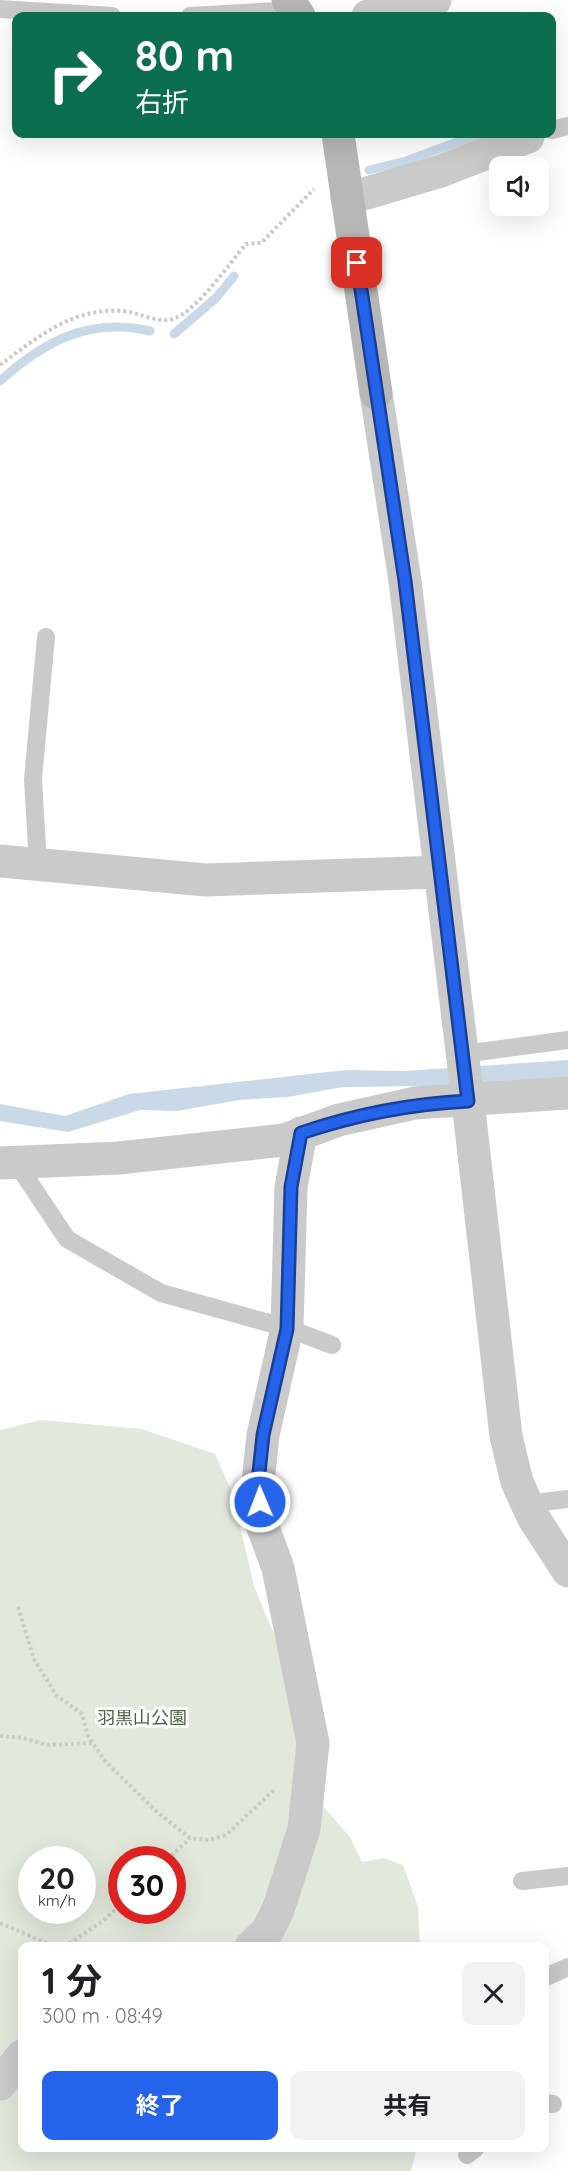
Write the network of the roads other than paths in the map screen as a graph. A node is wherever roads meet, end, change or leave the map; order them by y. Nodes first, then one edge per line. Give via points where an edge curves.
1 (435, 0) edge
2 (0, 9) edge
3 (294, 9) edge
4 (48, 12) edge
5 (249, 12) edge
6 (385, 12) edge
7 (339, 138) edge
8 (529, 138) edge
9 (346, 187) junction
10 (46, 637) dead end
11 (0, 861) edge
12 (38, 866) junction
13 (440, 872) junction
14 (568, 1040) edge
15 (466, 1078) junction
16 (568, 1093) edge
17 (301, 1133) junction
18 (8, 1163) edge
19 (287, 1329) junction
20 (332, 1345) dead end
21 (568, 1499) edge
22 (527, 1504) junction
23 (568, 1571) edge
24 (568, 1876) edge
25 (522, 1881) dead end
26 (256, 1942) edge
27 (568, 1967) edge
28 (549, 1976) edge
29 (18, 2061) edge
30 (0, 2084) edge

1 - 6 street
2 - 4 lane
3 - 5 lane
7 - 9 street
8 - 9 street via 441,171
9 - 13 street via 405,581
10 - 12 lane via 33,779
11 - 12 street
12 - 13 street via 206,880
13 - 15 street
14 - 15 lane
15 - 16 street
15 - 17 street via 415,1103
15 - 22 street via 506,1436
17 - 18 street via 284,1140 130,1157
17 - 19 street via 291,1187
18 - 19 lane via 67,1239 161,1293
19 - 20 lane
19 - 26 street via 263,1435 258,1482 261,1522 278,1568 313,1743 304,1828 278,1910 268,1930
21 - 22 lane
22 - 23 street
24 - 25 lane
27 - 28 lane
29 - 30 street

